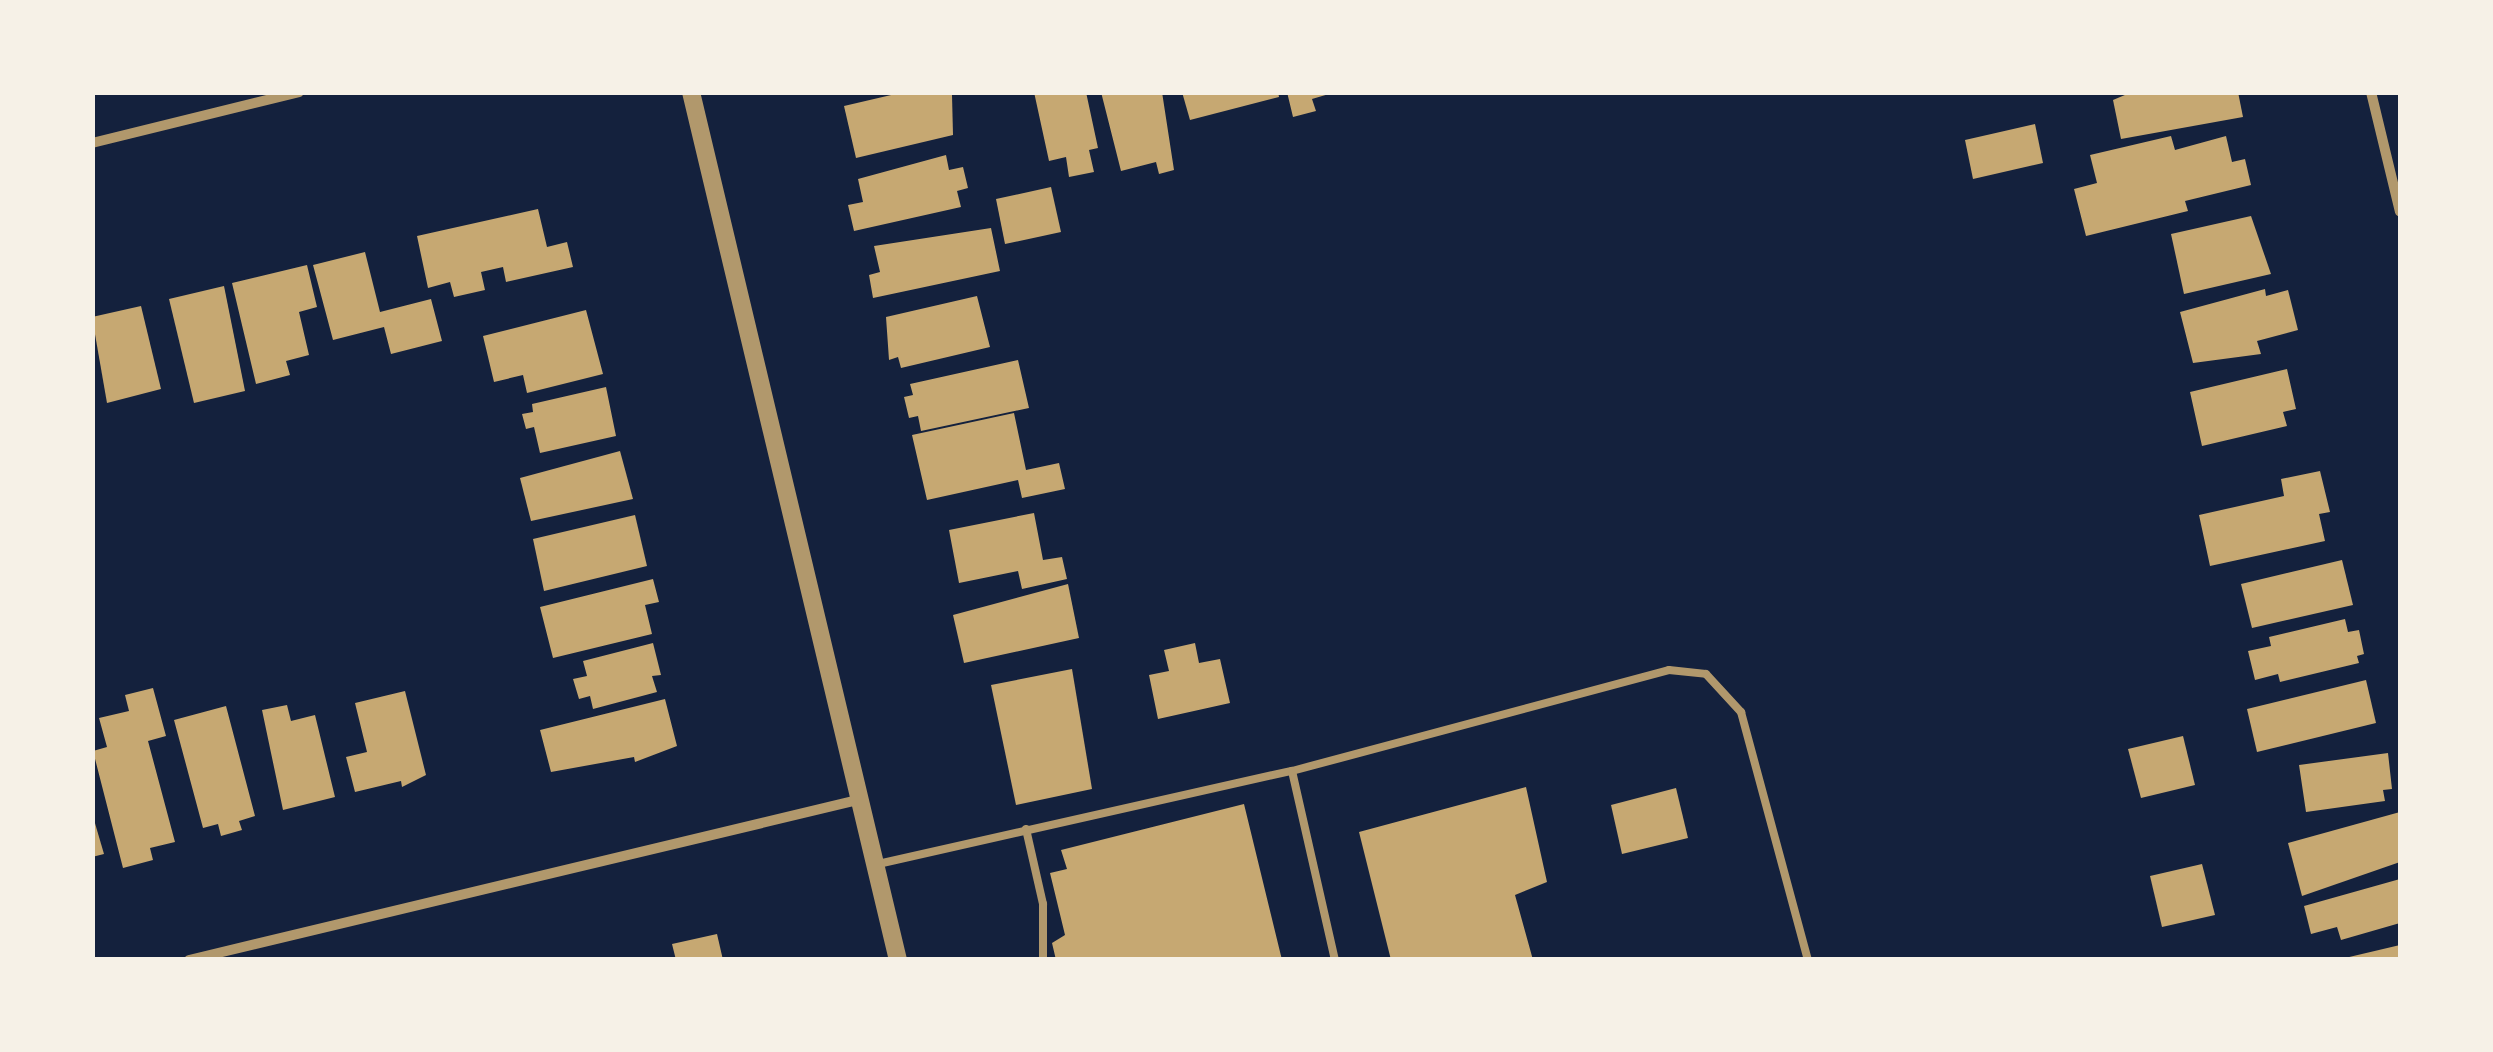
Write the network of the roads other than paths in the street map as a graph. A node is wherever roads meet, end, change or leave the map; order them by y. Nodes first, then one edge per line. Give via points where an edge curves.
1 (298, 92) edge
2 (691, 92) edge
3 (2371, 92) edge
4 (92, 143) edge
5 (2400, 212) edge
6 (1292, 771) junction
7 (858, 800) junction
8 (1026, 829) junction
9 (874, 865) junction
10 (189, 960) edge
11 (898, 960) edge
12 (1043, 960) edge
13 (1336, 960) edge
14 (1808, 960) edge

1 - 4 street
2 - 7 street
3 - 5 street
6 - 8 lane
6 - 13 lane
6 - 14 lane via 1669,670 1706,674 1741,712
7 - 9 street
7 - 10 street
8 - 9 lane
8 - 12 lane via 1043,904
9 - 11 street

